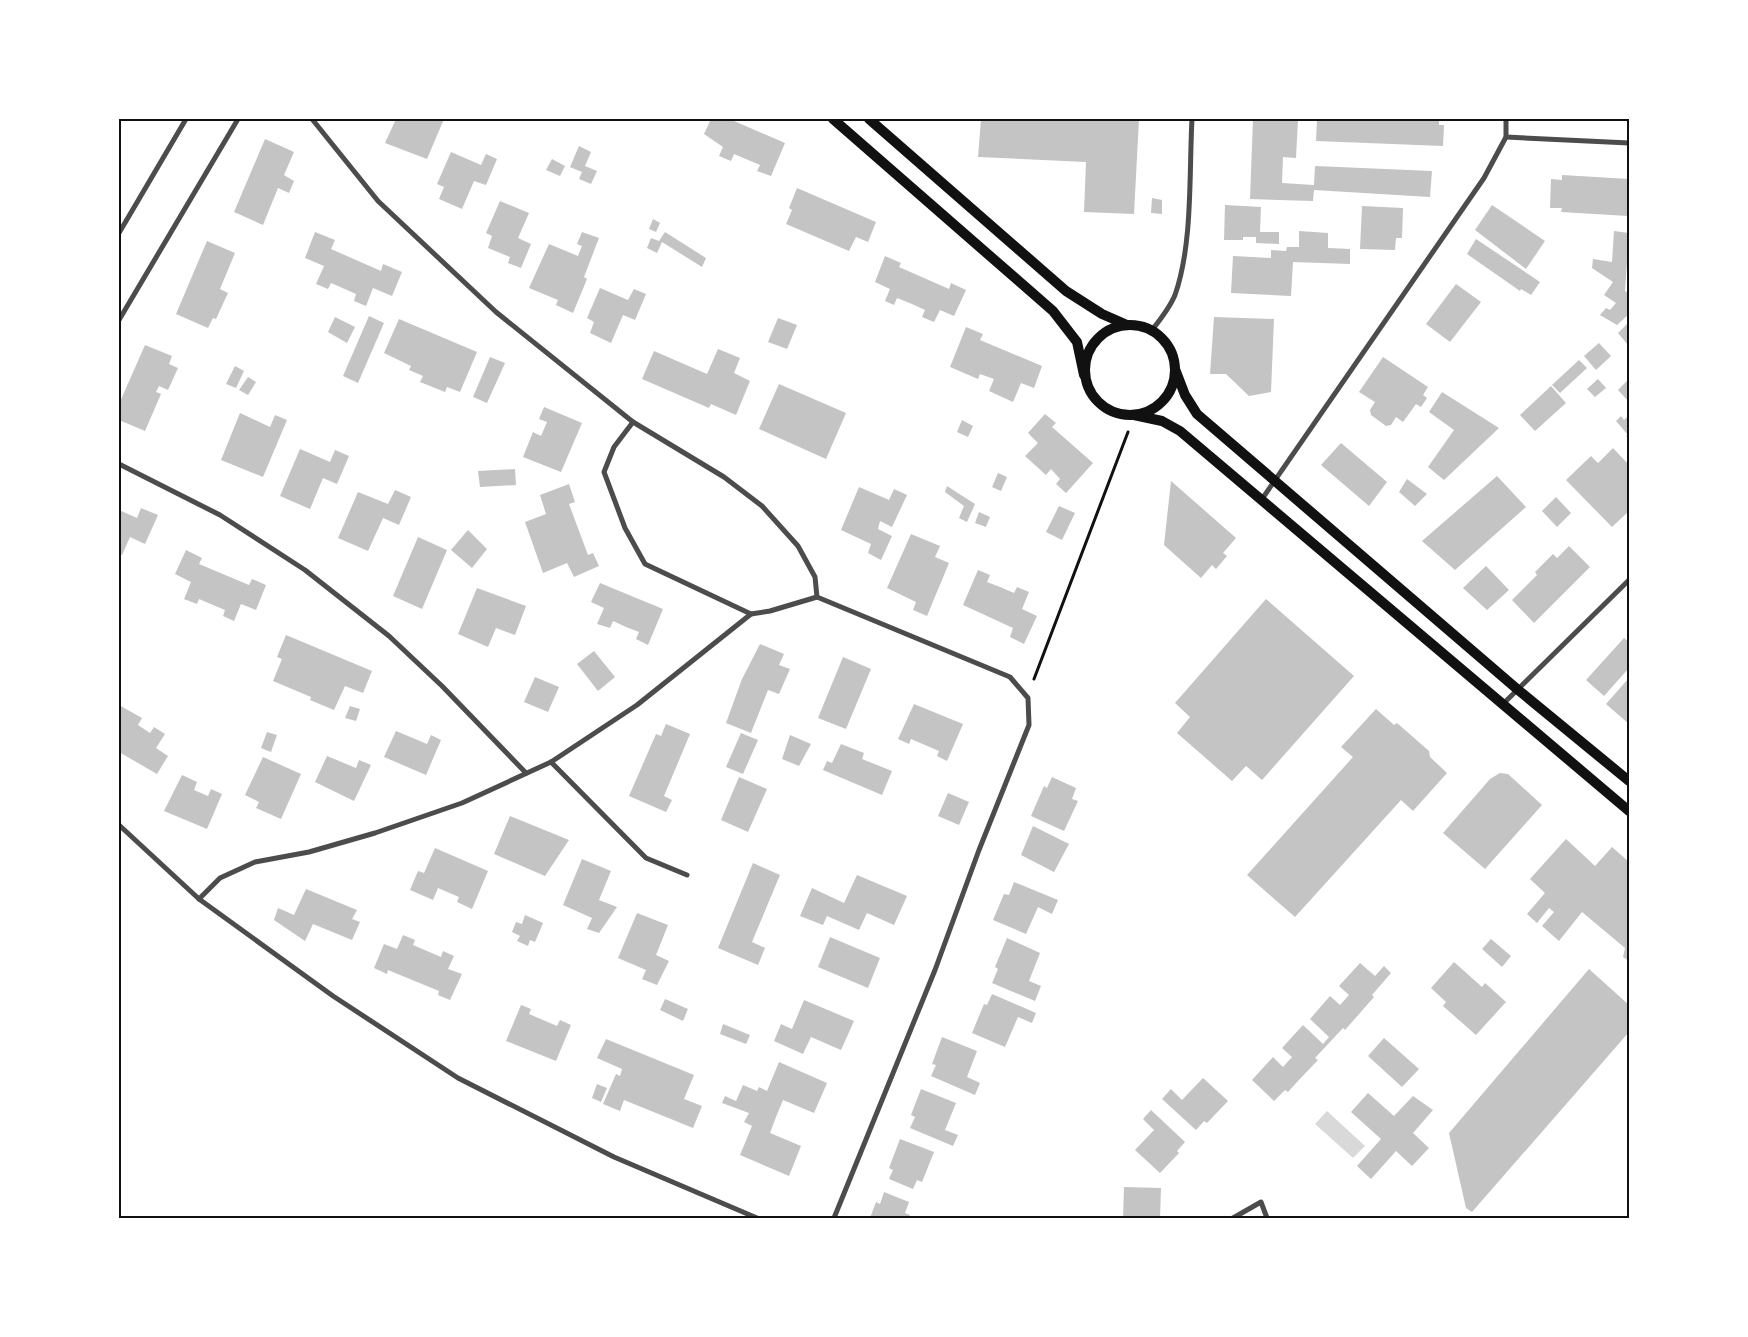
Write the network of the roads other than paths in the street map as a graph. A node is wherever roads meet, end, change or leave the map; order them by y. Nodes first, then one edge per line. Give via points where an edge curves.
1 (186, 119) edge
2 (238, 119) edge
3 (312, 119) edge
4 (833, 119) edge
5 (869, 119) edge
6 (1192, 119) edge
7 (1506, 119) edge
8 (1506, 137) junction
9 (1629, 143) edge
10 (119, 233) edge
11 (119, 320) edge
12 (1127, 325) junction
13 (1152, 330) junction
14 (1175, 369) junction
15 (1084, 375) junction
16 (1134, 415) junction
17 (633, 422) junction
18 (119, 464) edge
19 (1275, 482) junction
20 (1262, 499) junction
21 (1629, 580) edge
22 (817, 597) junction
23 (751, 614) junction
24 (1517, 689) junction
25 (1502, 705) junction
26 (551, 762) junction
27 (526, 774) junction
28 (1629, 781) edge
29 (1629, 811) edge
30 (119, 825) edge
31 (687, 875) dead end
32 (199, 899) junction
33 (757, 1218) edge
34 (834, 1218) edge
35 (1233, 1218) edge
36 (1267, 1218) edge

1 - 10 street
2 - 11 street
3 - 17 street via 378,201 496,312
4 - 15 main road via 1053,311 1077,342
5 - 12 main road via 1066,291 1102,314
6 - 13 street via 1186,242 1181,272 1174,296
7 - 8 street
8 - 9 street
8 - 19 street via 1484,178
12 - 13 main road
12 - 15 main road via 1100,335 1085,360
13 - 14 main road via 1168,346
14 - 16 main road via 1168,394 1147,412
14 - 19 main road via 1197,414
15 - 16 main road via 1088,389 1107,409
16 - 20 main road via 1162,421 1180,431
17 - 22 street via 724,477 762,506 798,546 816,577
17 - 23 street via 614,447 604,472 625,528 645,564
18 - 27 street via 220,515 305,570 389,636
19 - 20 street
19 - 24 main road
20 - 25 main road
21 - 24 street
22 - 23 street
22 - 34 street via 1010,677 1028,698 1029,725 935,970
23 - 26 street via 636,705
24 - 25 street
24 - 28 main road
25 - 29 main road
26 - 27 street
26 - 31 street via 646,858
27 - 32 street via 462,803 375,833 310,852 255,862 220,878
30 - 32 street
32 - 33 street via 333,996 458,1078 614,1157
35 - 36 street via 1261,1202

